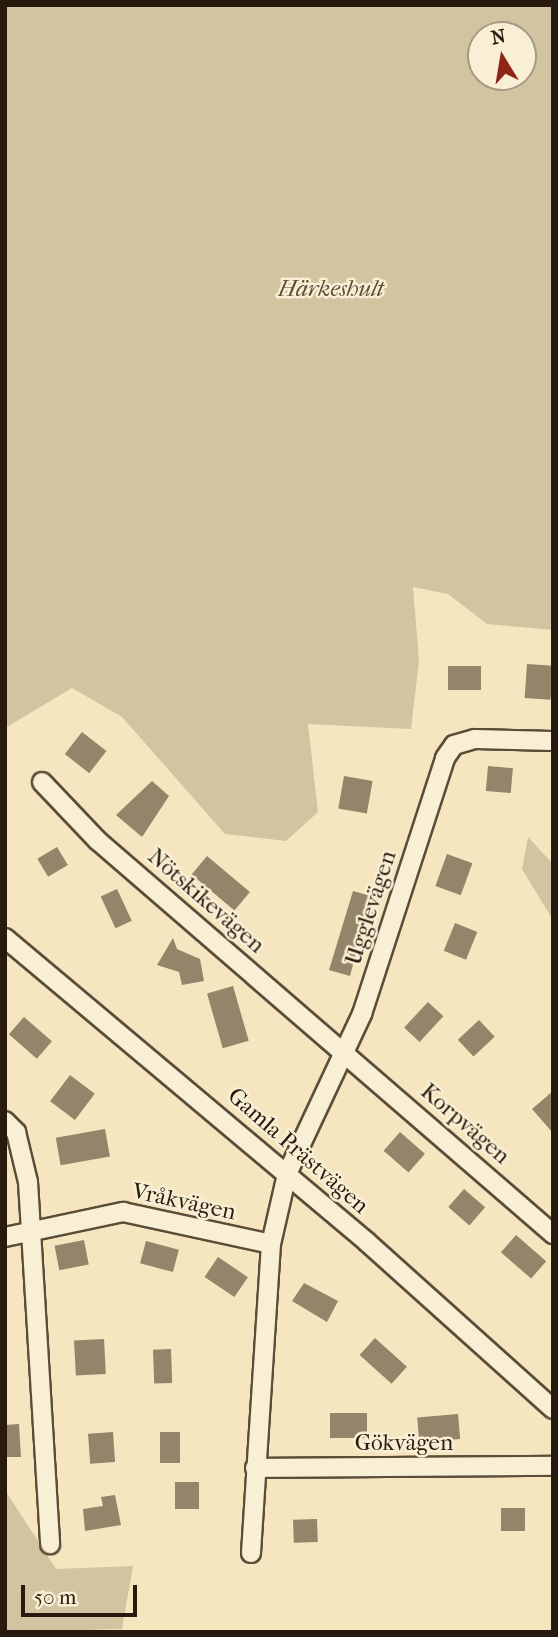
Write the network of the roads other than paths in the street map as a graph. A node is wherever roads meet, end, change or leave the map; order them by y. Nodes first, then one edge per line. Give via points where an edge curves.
1 (553, 741) edge
2 (42, 782) dead end
3 (5, 937) edge
4 (345, 1051) junction
5 (5, 1121) edge
6 (287, 1174) junction
7 (27, 1231) junction
8 (553, 1234) edge
9 (5, 1237) edge
10 (271, 1244) junction
11 (553, 1409) edge
12 (553, 1466) edge
13 (256, 1468) junction
14 (50, 1544) dead end
15 (251, 1553) dead end

1 - 4 street, Ugglevägen via 475,739 454,745 445,758 362,1014
2 - 4 street, Nötskikevägen via 97,839
3 - 6 street, Gamla Prästvägen
4 - 6 street, Ugglevägen
4 - 8 street, Korpvägen
5 - 7 street via 16,1132 29,1182
6 - 10 street
6 - 11 street, Gamla Prästvägen
7 - 9 street, Vråkvägen
7 - 10 street, Vråkvägen via 123,1212
7 - 14 street
10 - 13 street
12 - 13 street, Gökvägen
13 - 15 street

